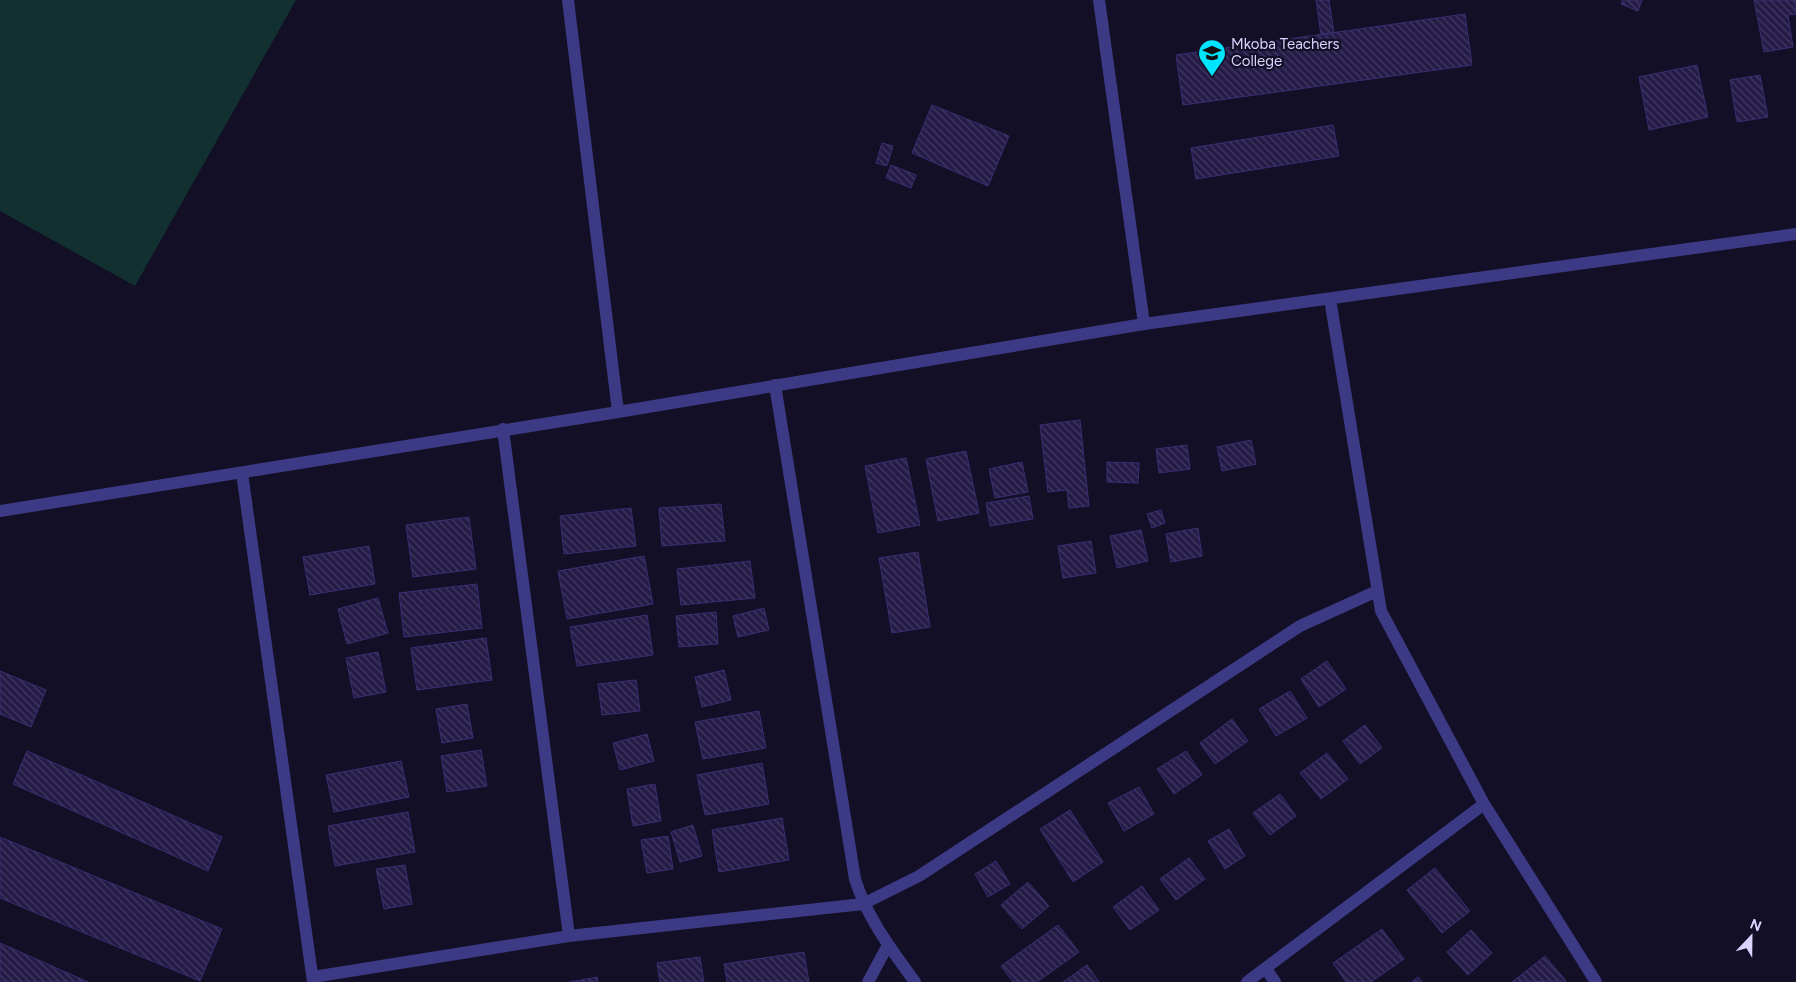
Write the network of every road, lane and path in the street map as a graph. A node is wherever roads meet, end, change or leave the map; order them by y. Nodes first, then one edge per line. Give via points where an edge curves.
1 (568, 0) edge
2 (1099, 0) edge
3 (1796, 234) edge
4 (1330, 299) junction
5 (1144, 324) junction
6 (775, 385) junction
7 (618, 412) junction
8 (503, 429) junction
9 (242, 473) junction
10 (0, 511) edge
11 (1377, 591) junction
12 (1484, 804) junction
13 (863, 904) junction
14 (569, 936) junction
15 (888, 945) junction
16 (1266, 969) junction
17 (313, 980) edge
18 (868, 982) edge
19 (915, 982) edge
20 (1247, 982) edge
21 (1275, 982) edge
22 (1596, 982) edge

1 - 7 street
2 - 5 street
3 - 4 street
4 - 5 street
4 - 11 street
5 - 6 street
6 - 7 street
6 - 13 street via 856,879
7 - 8 street
8 - 9 street
8 - 14 street
9 - 10 street
9 - 17 street
11 - 12 street via 1386,623
11 - 13 street via 1300,626 919,876
12 - 16 street
12 - 22 street
13 - 14 street
13 - 15 street
14 - 17 street
15 - 18 street
15 - 19 street
16 - 20 street
16 - 21 street

